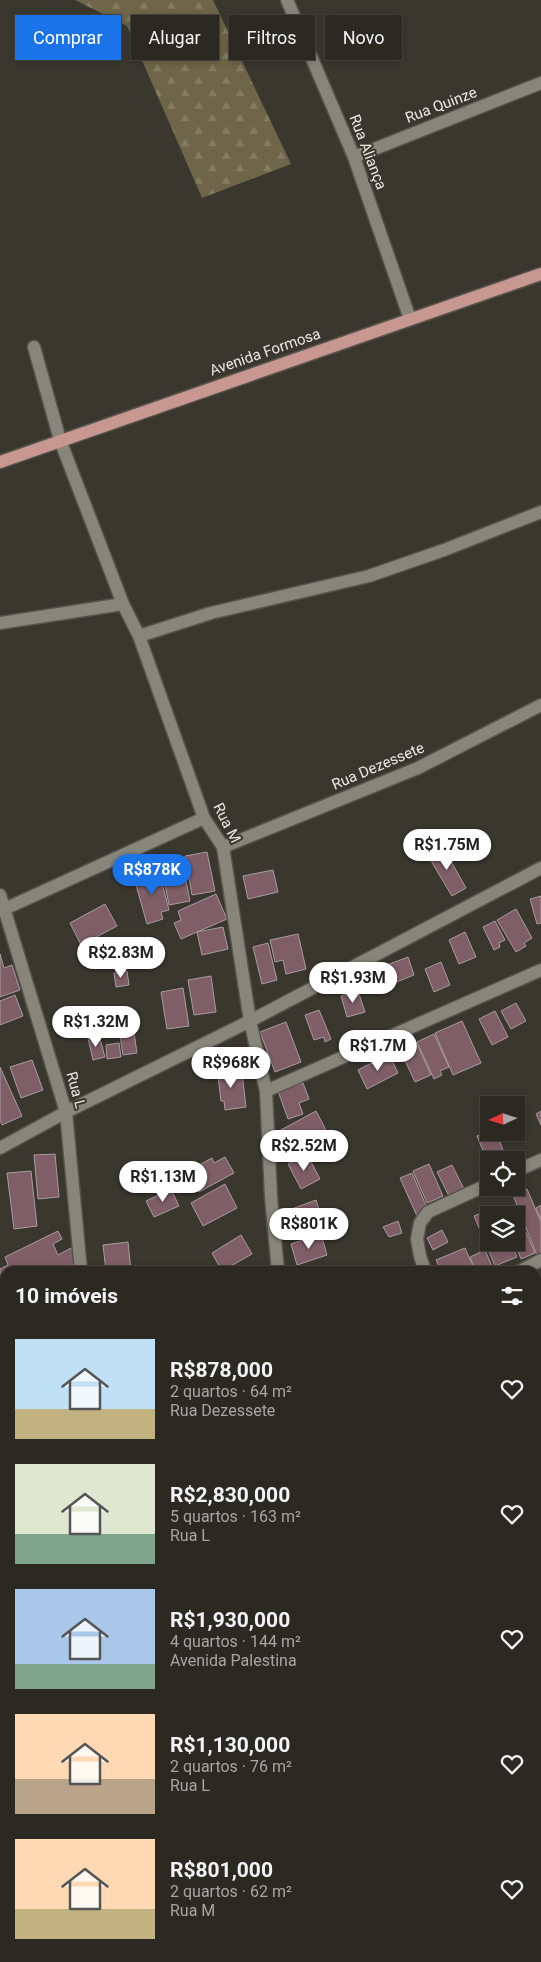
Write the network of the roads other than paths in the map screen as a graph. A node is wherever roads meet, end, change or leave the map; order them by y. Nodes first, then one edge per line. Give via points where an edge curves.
1 (287, 0) edge
2 (541, 84) edge
3 (354, 157) junction
4 (541, 274) edge
5 (410, 319) junction
6 (34, 347) dead end
7 (60, 440) junction
8 (0, 462) edge
9 (541, 512) edge
10 (123, 604) junction
11 (0, 623) edge
12 (139, 636) junction
13 (541, 705) edge
14 (204, 818) junction
15 (223, 847) junction
16 (541, 868) edge
17 (0, 895) edge
18 (2, 910) edge
19 (541, 970) edge
20 (250, 1021) junction
21 (266, 1092) junction
22 (66, 1112) junction
23 (0, 1148) edge
24 (541, 1160) edge
25 (525, 1167) edge
26 (480, 1188) edge
27 (541, 1260) edge
28 (81, 1266) edge
29 (278, 1266) edge
30 (423, 1266) edge
31 (530, 1266) edge

1 - 3 street, Rua Aliança
2 - 3 street, Rua Quinze
3 - 5 street, Rua Aliança
4 - 5 main road, Avenida Formosa
5 - 7 main road, Avenida Formosa
6 - 7 street, Rua M
7 - 8 main road, Avenida Formosa
7 - 10 street, Rua M
9 - 12 street via 369,576 211,614
10 - 11 street
10 - 12 street, Rua M
12 - 14 street, Rua M
13 - 15 street, Rua Dezessete via 418,768
14 - 15 street, Rua M
14 - 18 street
15 - 20 street, Rua M
16 - 20 street
17 - 18 street, Rua L
18 - 22 street, Rua L
19 - 21 street
20 - 21 street, Rua M
20 - 22 street
21 - 29 street, Rua M
22 - 23 street
22 - 28 street, Rua L
24 - 25 street
26 - 30 street via 428,1212 420,1223 417,1239
27 - 31 street

